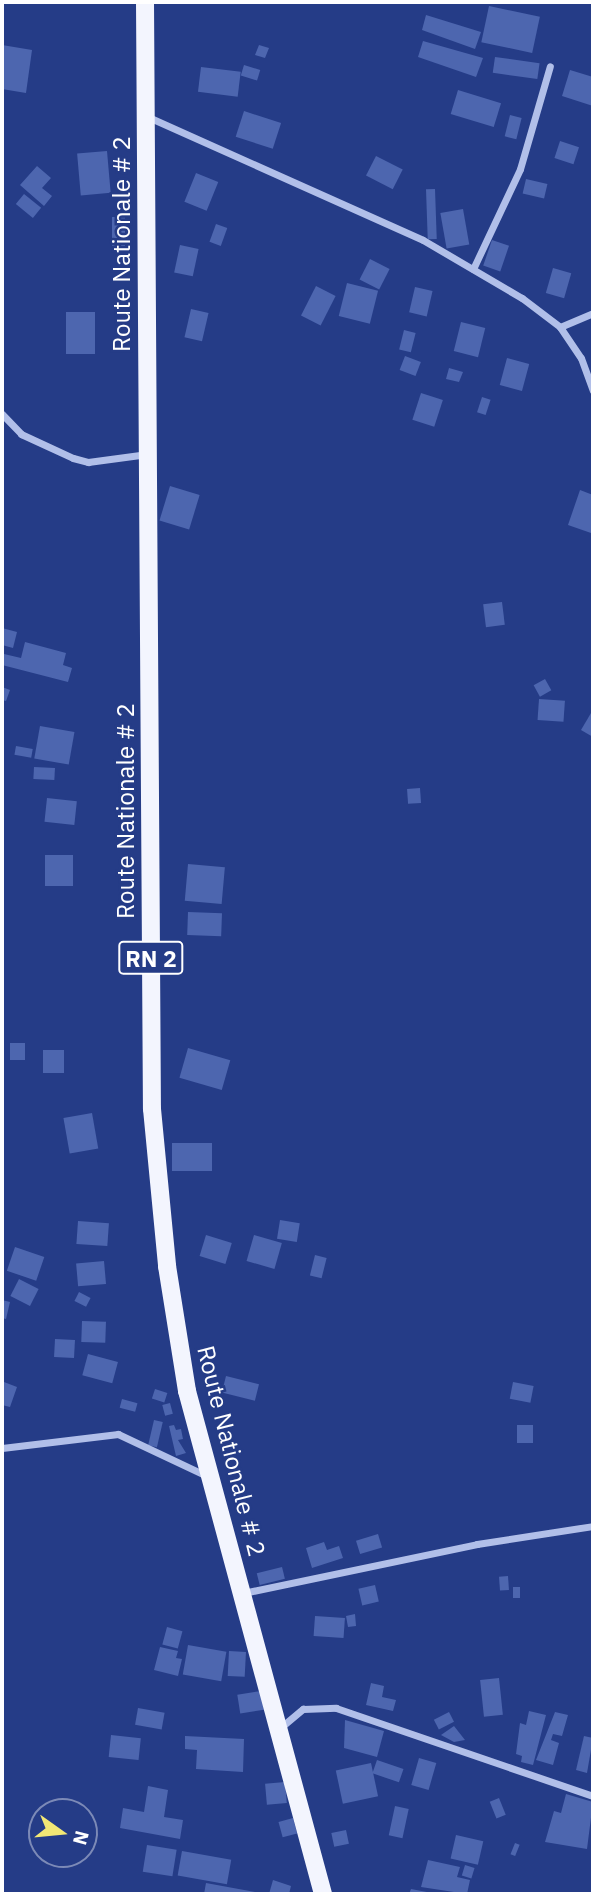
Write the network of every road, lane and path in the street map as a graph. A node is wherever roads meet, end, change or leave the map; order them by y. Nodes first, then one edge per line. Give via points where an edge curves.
1 (145, 2) edge
2 (550, 66) dead end
3 (146, 116) junction
4 (473, 269) junction
5 (593, 313) edge
6 (559, 327) junction
7 (593, 391) edge
8 (2, 414) edge
9 (148, 454) junction
10 (2, 1448) edge
11 (210, 1477) junction
12 (593, 1526) edge
13 (241, 1594) junction
14 (279, 1728) junction
15 (593, 1796) edge
16 (323, 1894) edge

1 - 3 main road, Route Nationale # 2 / RN 2
2 - 4 street via 520,169
3 - 4 street via 423,240
3 - 9 main road, Route Nationale # 2 / RN 2
4 - 6 street
5 - 6 street
6 - 7 street via 581,358
8 - 9 street via 21,434 80,460
9 - 11 main road, Route Nationale # 2 / RN 2 via 152,1108 167,1266 187,1391
10 - 11 street via 118,1434
11 - 13 main road, Route Nationale # 2 / RN 2
12 - 13 street via 477,1544
13 - 14 main road, Route Nationale # 2 / RN 2
14 - 15 street via 303,1709 336,1708
14 - 16 main road, Route Nationale # 2 / RN 2

